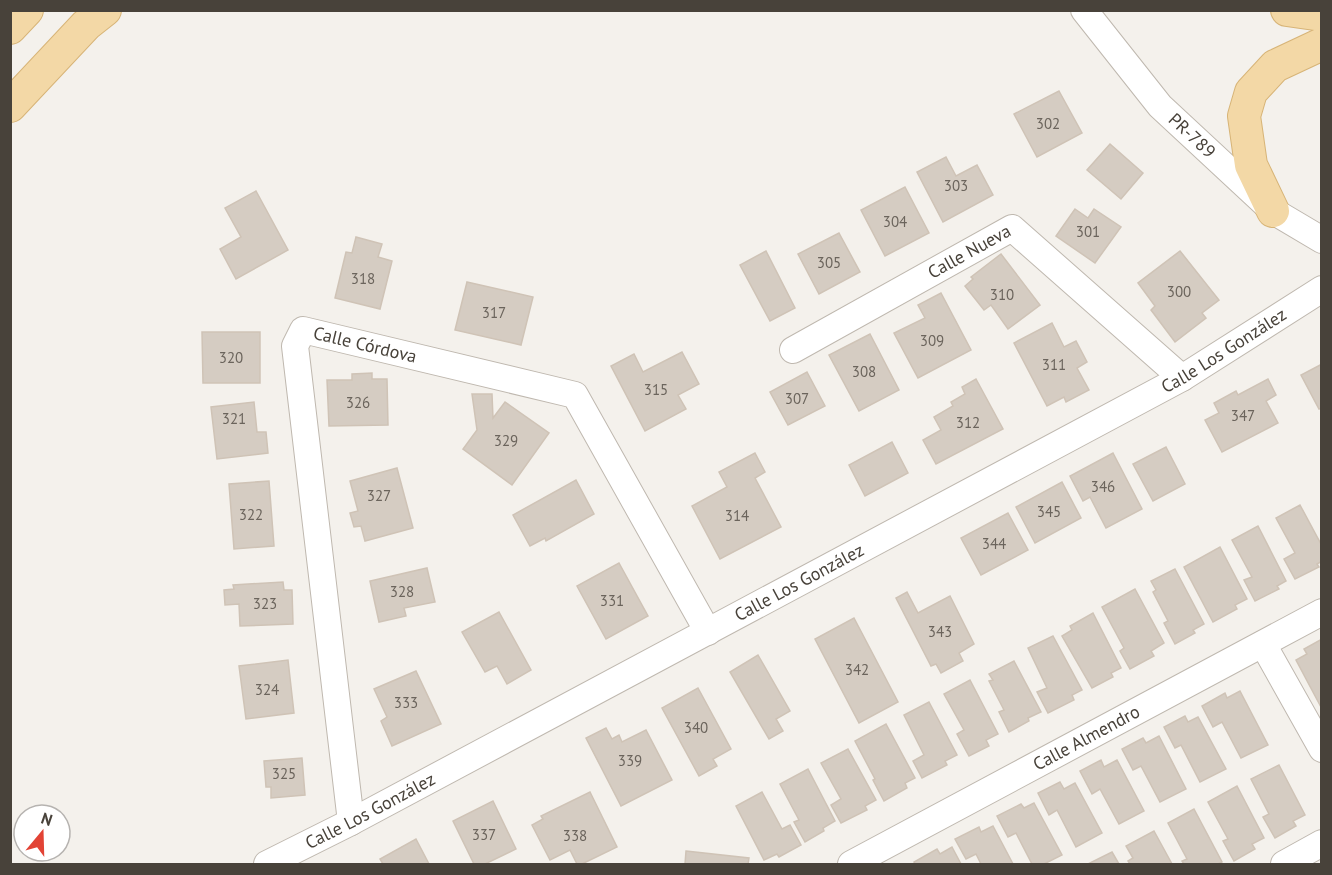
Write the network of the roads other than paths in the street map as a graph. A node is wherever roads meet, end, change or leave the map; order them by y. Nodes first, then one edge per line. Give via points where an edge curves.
1 (27, 10) edge
2 (105, 10) edge
3 (1084, 10) edge
4 (1287, 10) edge
5 (1322, 15) edge
6 (10, 28) edge
7 (1322, 44) edge
8 (10, 106) edge
9 (1273, 211) junction
10 (1322, 240) edge
11 (1322, 289) edge
12 (793, 350) dead end
13 (1182, 378) junction
14 (1322, 612) edge
15 (708, 632) junction
16 (1263, 644) junction
17 (1322, 749) edge
18 (351, 822) junction
19 (1322, 843) edge
20 (267, 864) edge
21 (851, 864) edge
22 (1284, 864) edge

1 - 6 main road
2 - 8 main road
3 - 9 street, PR-789 / PR-789 via 1160,106
4 - 5 main road
7 - 9 main road via 1275,66 1251,92 1246,108 1251,165
9 - 10 street, PR-789 / PR-789
11 - 13 street, Calle Los González
12 - 13 street, Calle Nueva via 1012,228
13 - 15 street, Calle Los González
14 - 16 street, Calle Almendro
15 - 18 street, Calle Los González
15 - 18 street, Calle Córdova via 575,395 303,330 295,346
16 - 17 street
16 - 21 street, Calle Almendro
18 - 20 street, Calle Los González
19 - 22 street

